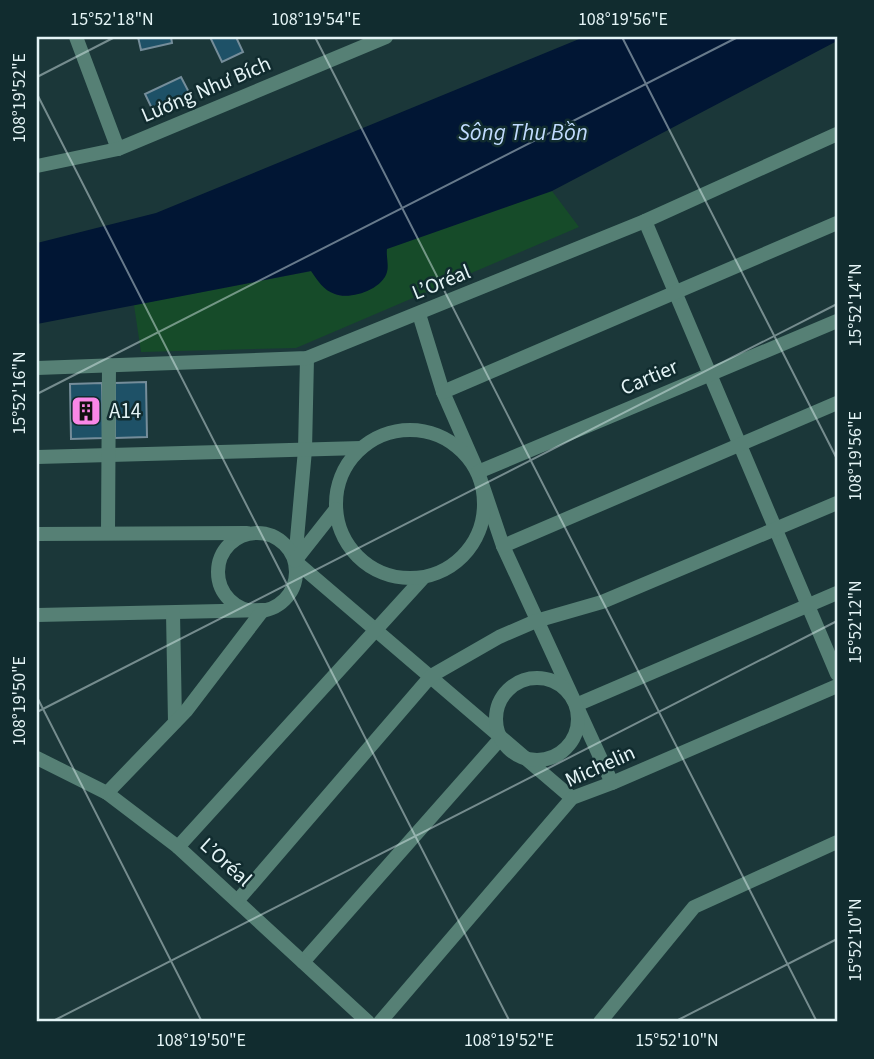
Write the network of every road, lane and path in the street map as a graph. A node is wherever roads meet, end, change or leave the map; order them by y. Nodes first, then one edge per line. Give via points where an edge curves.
1 (76, 37) edge
2 (386, 37) edge
3 (837, 134) edge
4 (118, 149) junction
5 (37, 166) edge
6 (645, 220) junction
7 (837, 223) edge
8 (674, 294) junction
9 (419, 314) junction
10 (837, 321) edge
11 (307, 358) junction
12 (109, 365) junction
13 (37, 368) edge
14 (710, 374) junction
15 (443, 392) junction
16 (837, 403) edge
17 (740, 444) junction
18 (362, 448) junction
19 (305, 450) junction
20 (108, 456) junction
21 (37, 457) edge
22 (478, 472) junction
23 (837, 503) edge
24 (336, 509) junction
25 (776, 529) junction
26 (108, 533) junction
27 (255, 533) junction
28 (37, 534) edge
29 (503, 546) junction
30 (295, 561) junction
31 (423, 578) junction
32 (837, 593) edge
33 (808, 605) junction
34 (263, 610) junction
35 (173, 613) junction
36 (37, 615) edge
37 (536, 621) junction
38 (376, 629) junction
39 (837, 674) edge
40 (430, 676) junction
41 (837, 686) edge
42 (576, 705) junction
43 (175, 722) junction
44 (501, 738) junction
45 (37, 758) edge
46 (612, 783) junction
47 (107, 793) junction
48 (572, 798) junction
49 (837, 842) edge
50 (178, 847) junction
51 (238, 900) junction
52 (303, 962) junction
53 (368, 1022) edge
54 (380, 1022) edge
55 (600, 1022) edge

1 - 4 street
2 - 4 street, Lương Như Bích
3 - 6 street, L’Oréal
4 - 5 street, Lương Như Bích
6 - 8 street
6 - 9 street, L’Oréal
7 - 8 street
8 - 14 street
8 - 15 street
9 - 11 street, L’Oréal
9 - 15 street
10 - 14 street, Cartier
11 - 12 street, L’Oréal
11 - 19 street
12 - 13 street, L’Oréal
12 - 20 street
14 - 17 street
14 - 22 street, Cartier
15 - 22 street
16 - 17 street
17 - 25 street
17 - 29 street
18 - 19 street
18 - 22 street via 403,431 425,432 465,453
18 - 24 street via 338,486
19 - 20 street
19 - 30 street
20 - 21 street
20 - 26 street
22 - 29 street
22 - 31 street via 484,516 476,538 463,557
23 - 25 street
24 - 30 street
24 - 31 street via 341,531 360,559 379,572
25 - 33 street
25 - 37 street via 602,602
26 - 27 street
26 - 28 street
27 - 30 street via 280,540
27 - 34 street via 231,543 218,566 218,579 232,601 243,608
29 - 37 street
30 - 34 street via 297,574 286,598
30 - 38 street
31 - 38 street
32 - 33 street
33 - 39 street
33 - 42 street
34 - 35 street
34 - 43 street
35 - 36 street
35 - 43 street
37 - 40 street
37 - 46 street
38 - 40 street
38 - 50 street
40 - 44 street
40 - 51 street
41 - 46 street, Michelin
42 - 44 street via 576,732 560,754 534,760 520,757
42 - 44 street via 562,686 527,679 506,692 500,702 496,726
43 - 47 street
44 - 48 street
44 - 52 street
45 - 47 street, L’Oréal
46 - 48 street, Michelin
47 - 50 street, L’Oréal
48 - 54 street, Michelin
49 - 55 street via 694,907
50 - 51 street, L’Oréal
51 - 52 street, L’Oréal
52 - 53 street, L’Oréal

